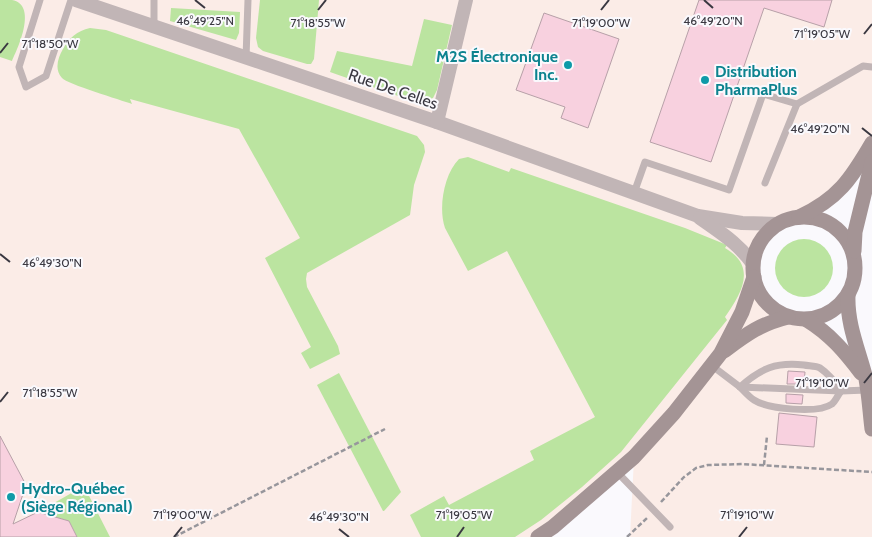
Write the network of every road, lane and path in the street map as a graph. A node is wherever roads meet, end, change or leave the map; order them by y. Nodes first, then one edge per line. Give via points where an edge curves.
1 (40, 0) edge
2 (71, 0) edge
3 (76, 0) edge
4 (154, 0) edge
5 (248, 0) edge
6 (466, 0) edge
7 (154, 26) junction
8 (246, 58) junction
9 (872, 68) edge
10 (797, 104) junction
11 (437, 122) junction
12 (872, 143) edge
13 (872, 162) edge
14 (765, 183) dead end
15 (634, 193) junction
16 (698, 216) junction
17 (798, 217) junction
18 (778, 224) junction
19 (854, 253) junction
20 (753, 271) junction
21 (848, 296) junction
22 (788, 317) junction
23 (807, 320) junction
24 (721, 353) junction
25 (711, 366) junction
26 (867, 385) junction
27 (740, 387) junction
28 (841, 391) junction
29 (872, 429) edge
30 (385, 430) dead end
31 (767, 436) dead end
32 (764, 465) junction
33 (617, 472) junction
34 (872, 472) edge
35 (654, 510) junction
36 (670, 527) dead end
37 (174, 537) edge
38 (538, 537) edge
39 (627, 537) edge

1 - 2 lane via 19,67 26,87 46,76
3 - 7 street, Rue De Celles
4 - 7 lane
5 - 8 lane
6 - 11 street
7 - 8 street, Rue De Celles
8 - 11 street, Rue De Celles
9 - 10 lane via 863,66
10 - 14 lane
10 - 15 lane via 763,94 729,190 645,162
11 - 15 street, Rue De Celles
12 - 17 main road via 843,187 830,200
13 - 19 main road via 855,232
15 - 16 street, Rue De Celles
16 - 18 street, Rue De Celles via 742,223
16 - 20 street, Rue De Celles via 735,242 743,250
17 - 18 main road
17 - 19 main road via 819,219 838,229
18 - 20 main road via 763,237 755,253
19 - 21 main road via 855,275
20 - 22 main road via 757,288 766,301
20 - 24 main road via 749,296
21 - 23 main road via 830,313
21 - 26 main road via 850,322
22 - 23 main road
22 - 24 main road via 752,330
23 - 26 main road via 841,347
24 - 25 main road
25 - 27 lane
25 - 33 main road via 674,413
26 - 28 lane
26 - 29 main road
27 - 28 lane
27 - 28 lane via 755,400 770,406 790,408 824,407 832,404
27 - 28 lane via 763,369 797,364 819,367
30 - 37 path
31 - 32 path
32 - 34 path
32 - 35 path via 696,468
33 - 35 lane
33 - 38 main road
35 - 36 lane
35 - 39 path

